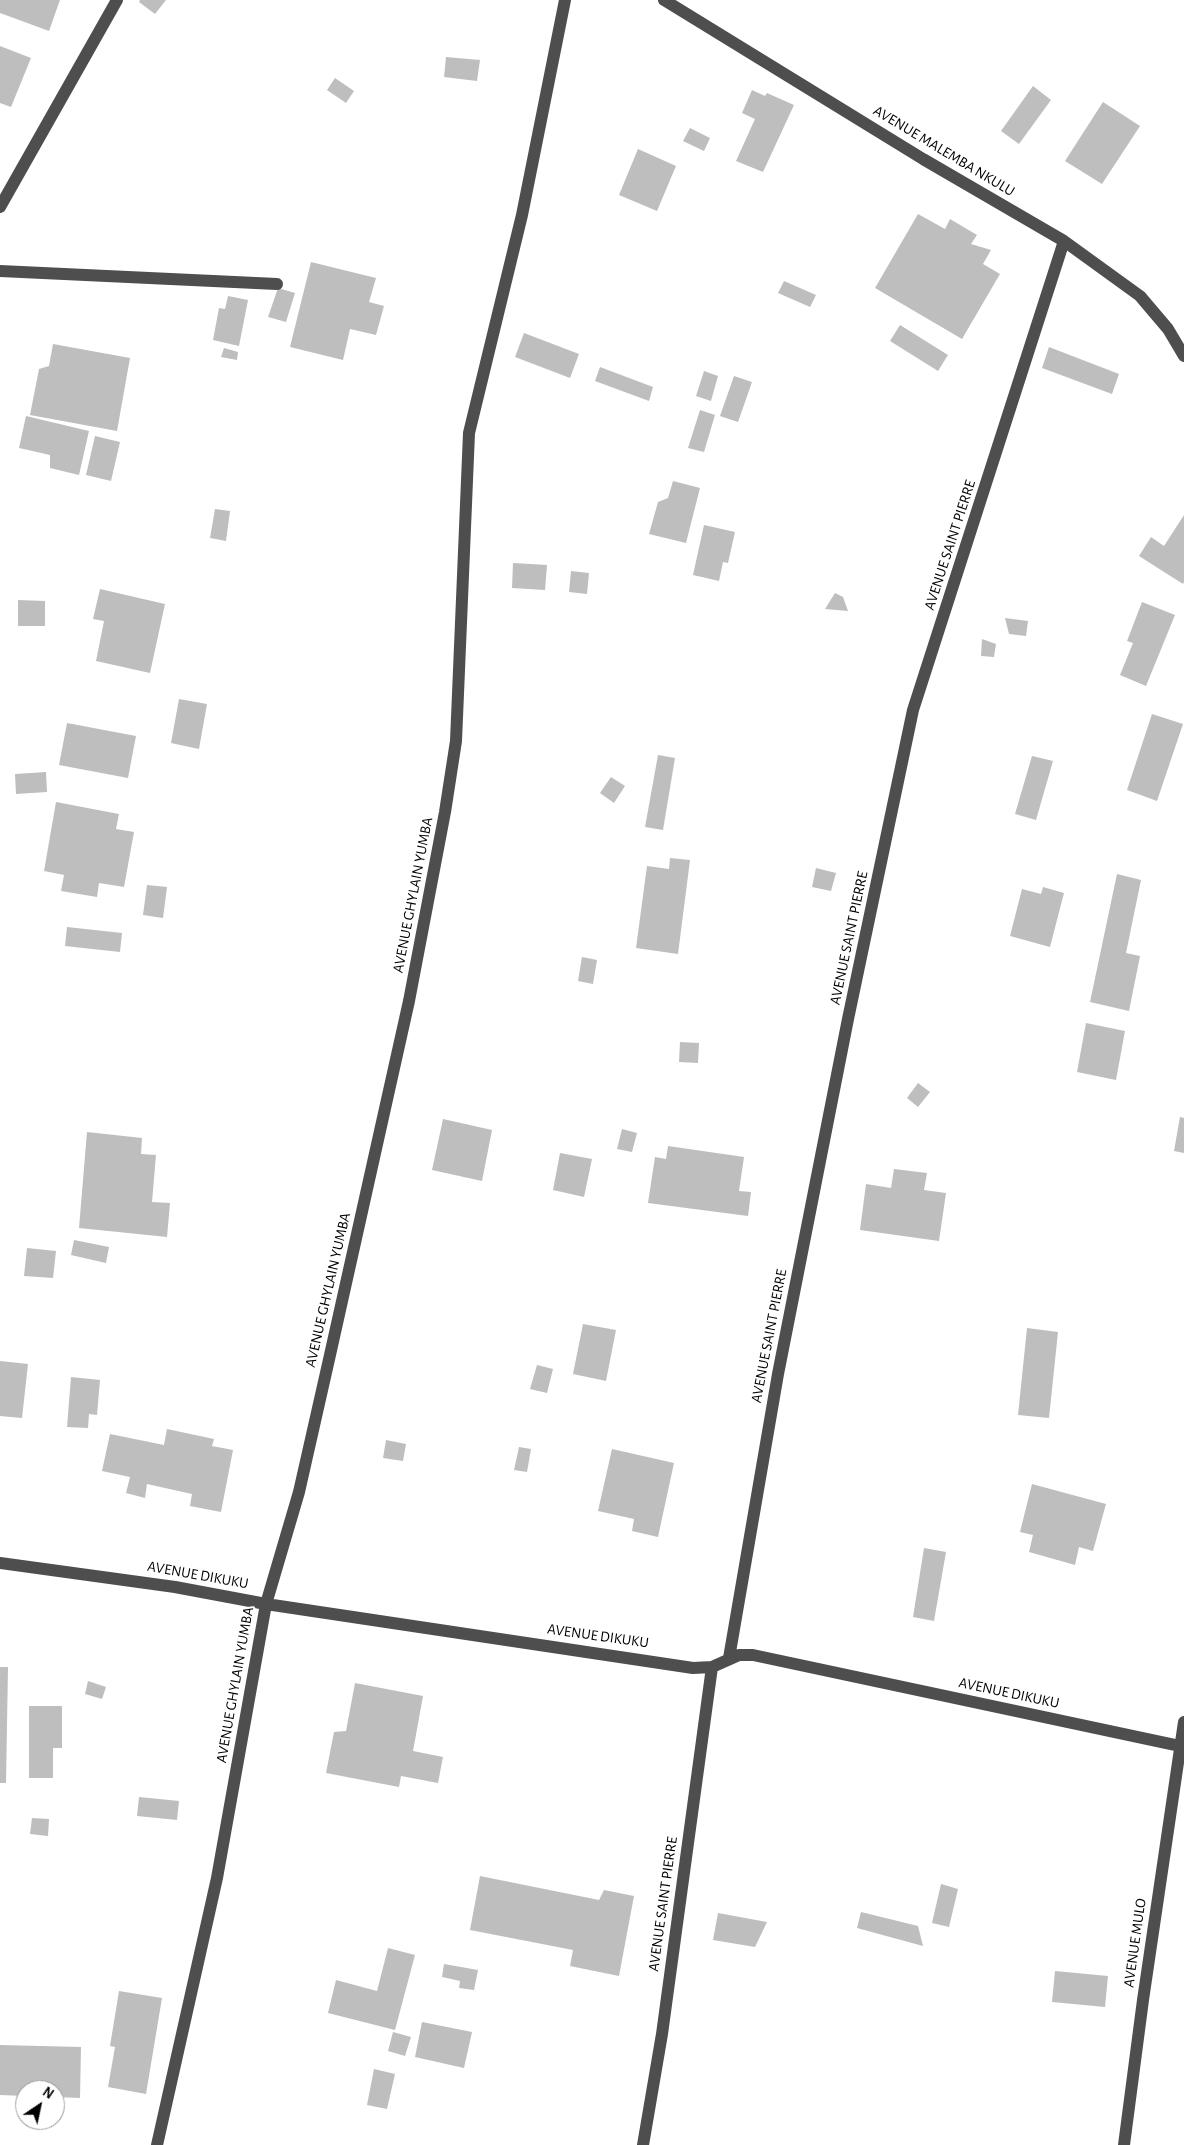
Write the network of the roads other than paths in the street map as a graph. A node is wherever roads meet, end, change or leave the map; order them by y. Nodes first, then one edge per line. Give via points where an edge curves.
1 (117, 0) edge
2 (565, 0) edge
3 (664, 0) edge
4 (0, 206) edge
5 (1064, 241) junction
6 (0, 271) edge
7 (277, 284) dead end
8 (1184, 356) edge
9 (0, 1563) edge
10 (266, 1604) junction
11 (729, 1658) junction
12 (712, 1667) junction
13 (1184, 1722) edge
14 (1182, 1747) edge
15 (157, 2145) edge
16 (644, 2145) edge
17 (1124, 2145) edge

1 - 4 street
2 - 10 street, AVENUE GHYLAIN YUMBA via 522,214 469,433 456,741 445,812 409,1001 328,1364 299,1492
3 - 5 street, AVENUE MALEMBA NKULU via 922,159
5 - 8 street, AVENUE MALEMBA NKULU via 1140,296 1168,329
5 - 11 street, AVENUE SAINT PIERRE via 914,710 848,1019 778,1374
6 - 7 street
9 - 10 street, AVENUE DIKUKU via 166,1585
10 - 12 street, AVENUE DIKUKU via 693,1668
10 - 15 street, AVENUE GHYLAIN YUMBA via 217,1878
11 - 12 street, AVENUE DIKUKU
11 - 14 street, AVENUE DIKUKU via 753,1655
12 - 16 street, AVENUE SAINT PIERRE
13 - 14 street, AVENUE MULO
14 - 17 street, AVENUE MULO

